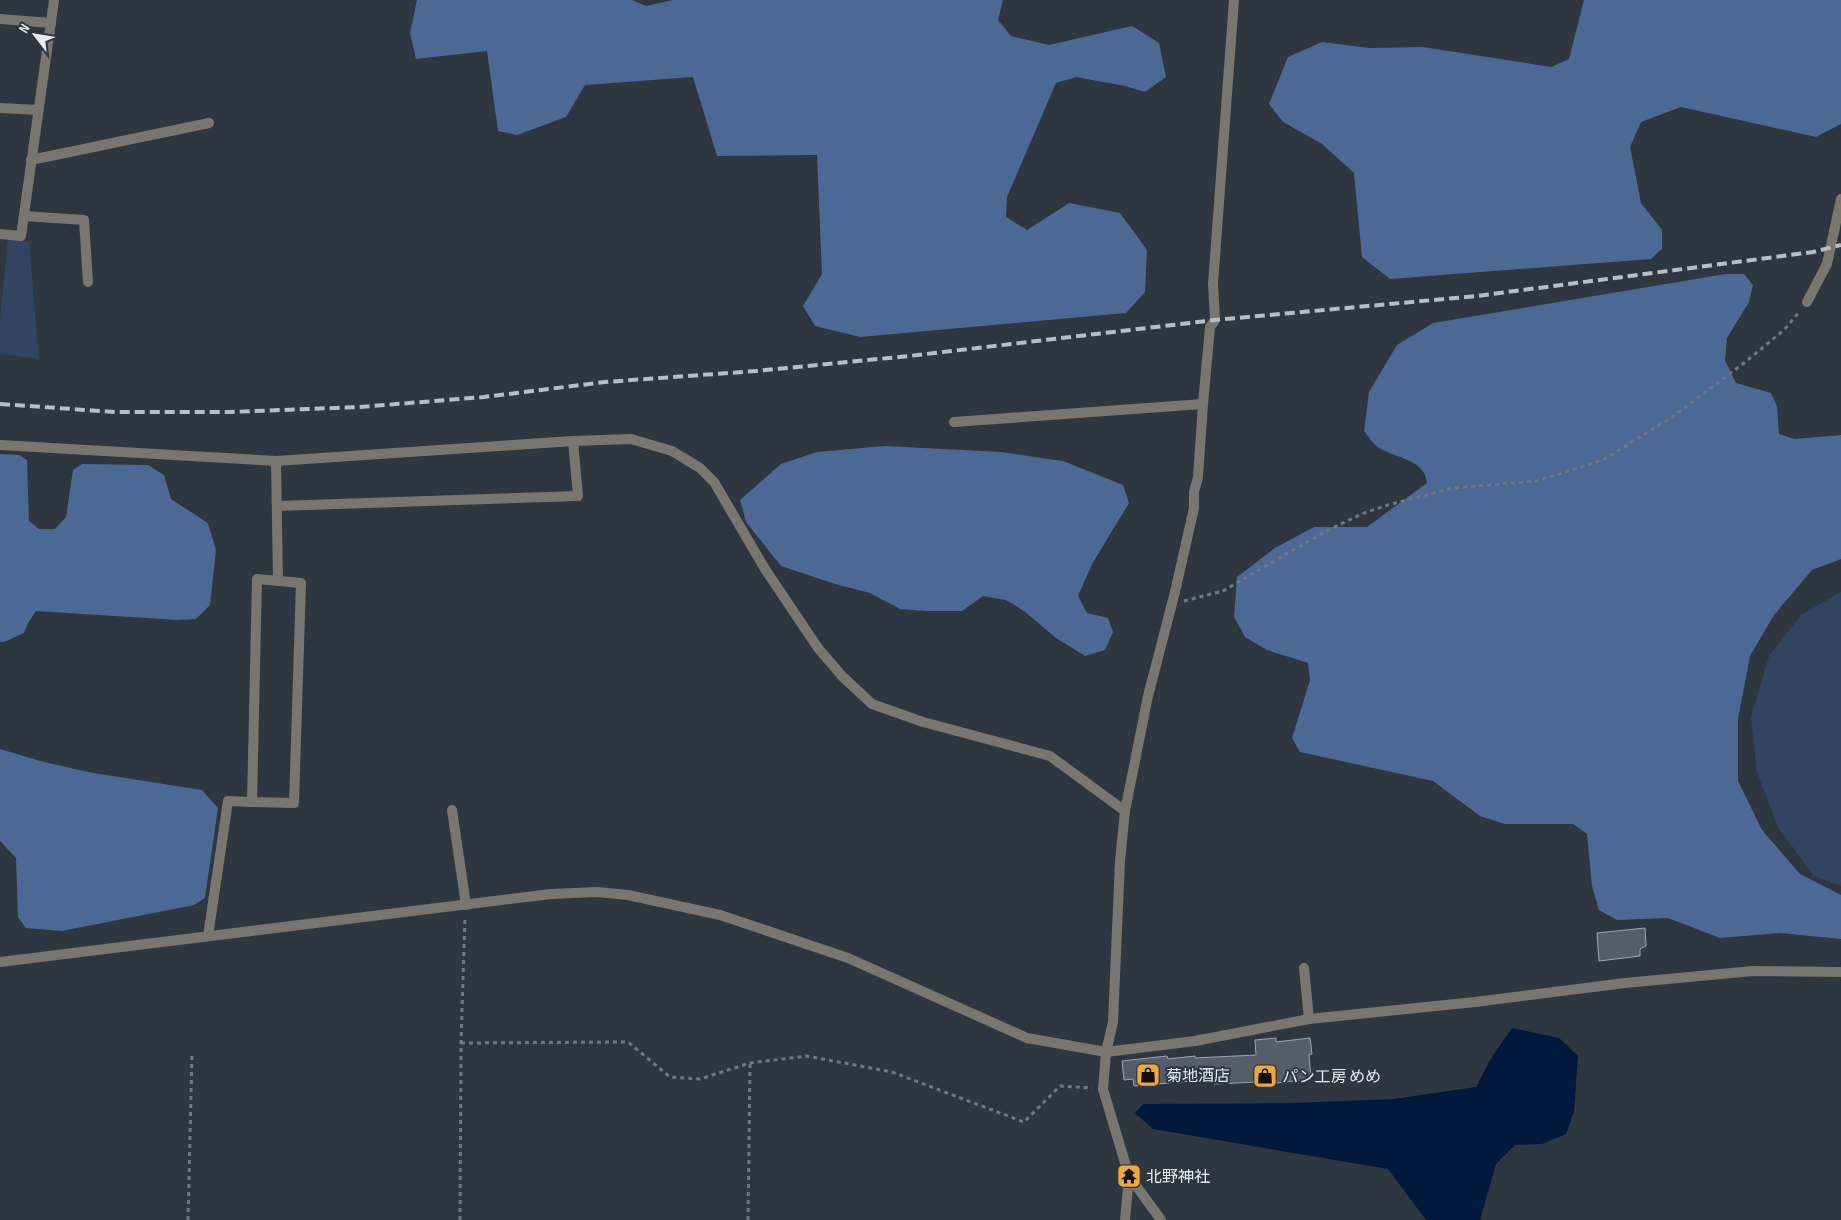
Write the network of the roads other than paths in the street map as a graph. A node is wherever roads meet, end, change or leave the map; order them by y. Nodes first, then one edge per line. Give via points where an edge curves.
1 (54, 0) edge
2 (1234, 0) edge
3 (0, 19) edge
4 (51, 23) junction
5 (0, 108) edge
6 (38, 110) junction
7 (208, 123) dead end
8 (31, 160) junction
9 (1841, 199) edge
10 (24, 216) junction
11 (0, 237) edge
12 (88, 282) dead end
13 (1807, 302) road end
14 (1203, 404) junction
15 (954, 422) dead end
16 (573, 441) junction
17 (0, 445) edge
18 (276, 461) junction
19 (278, 506) junction
20 (278, 580) junction
21 (252, 802) junction
22 (452, 810) dead end
23 (1125, 811) junction
24 (466, 905) junction
25 (208, 936) junction
26 (0, 962) edge
27 (1304, 968) dead end
28 (1841, 972) edge
29 (1309, 1019) junction
30 (1106, 1052) junction
31 (1129, 1176) junction
32 (1124, 1220) edge
33 (1161, 1220) edge

1 - 4 street
2 - 14 street via 1213,284 1215,320 1210,327
3 - 4 street
4 - 6 street
5 - 6 street
6 - 8 street
7 - 8 street
8 - 10 street
9 - 13 street via 1827,264
10 - 11 street via 21,236
10 - 12 street via 84,220
14 - 15 street
14 - 23 street via 1194,508 1148,696
16 - 18 street
16 - 19 street via 578,496
16 - 23 street via 631,439 672,451 700,468 714,482 765,569 818,648 872,704 923,722 1050,756
17 - 18 street
18 - 19 street
19 - 20 street
20 - 21 street via 258,579
20 - 21 street via 301,583 294,803
21 - 25 street via 228,801
22 - 24 street
23 - 30 street via 1113,1022
24 - 25 street
24 - 30 street via 551,894 597,892 720,915 848,958 1027,1038
25 - 26 street
27 - 29 street
28 - 29 street via 1752,971
29 - 30 street via 1195,1041
30 - 31 street via 1103,1089
31 - 32 street
31 - 33 street

